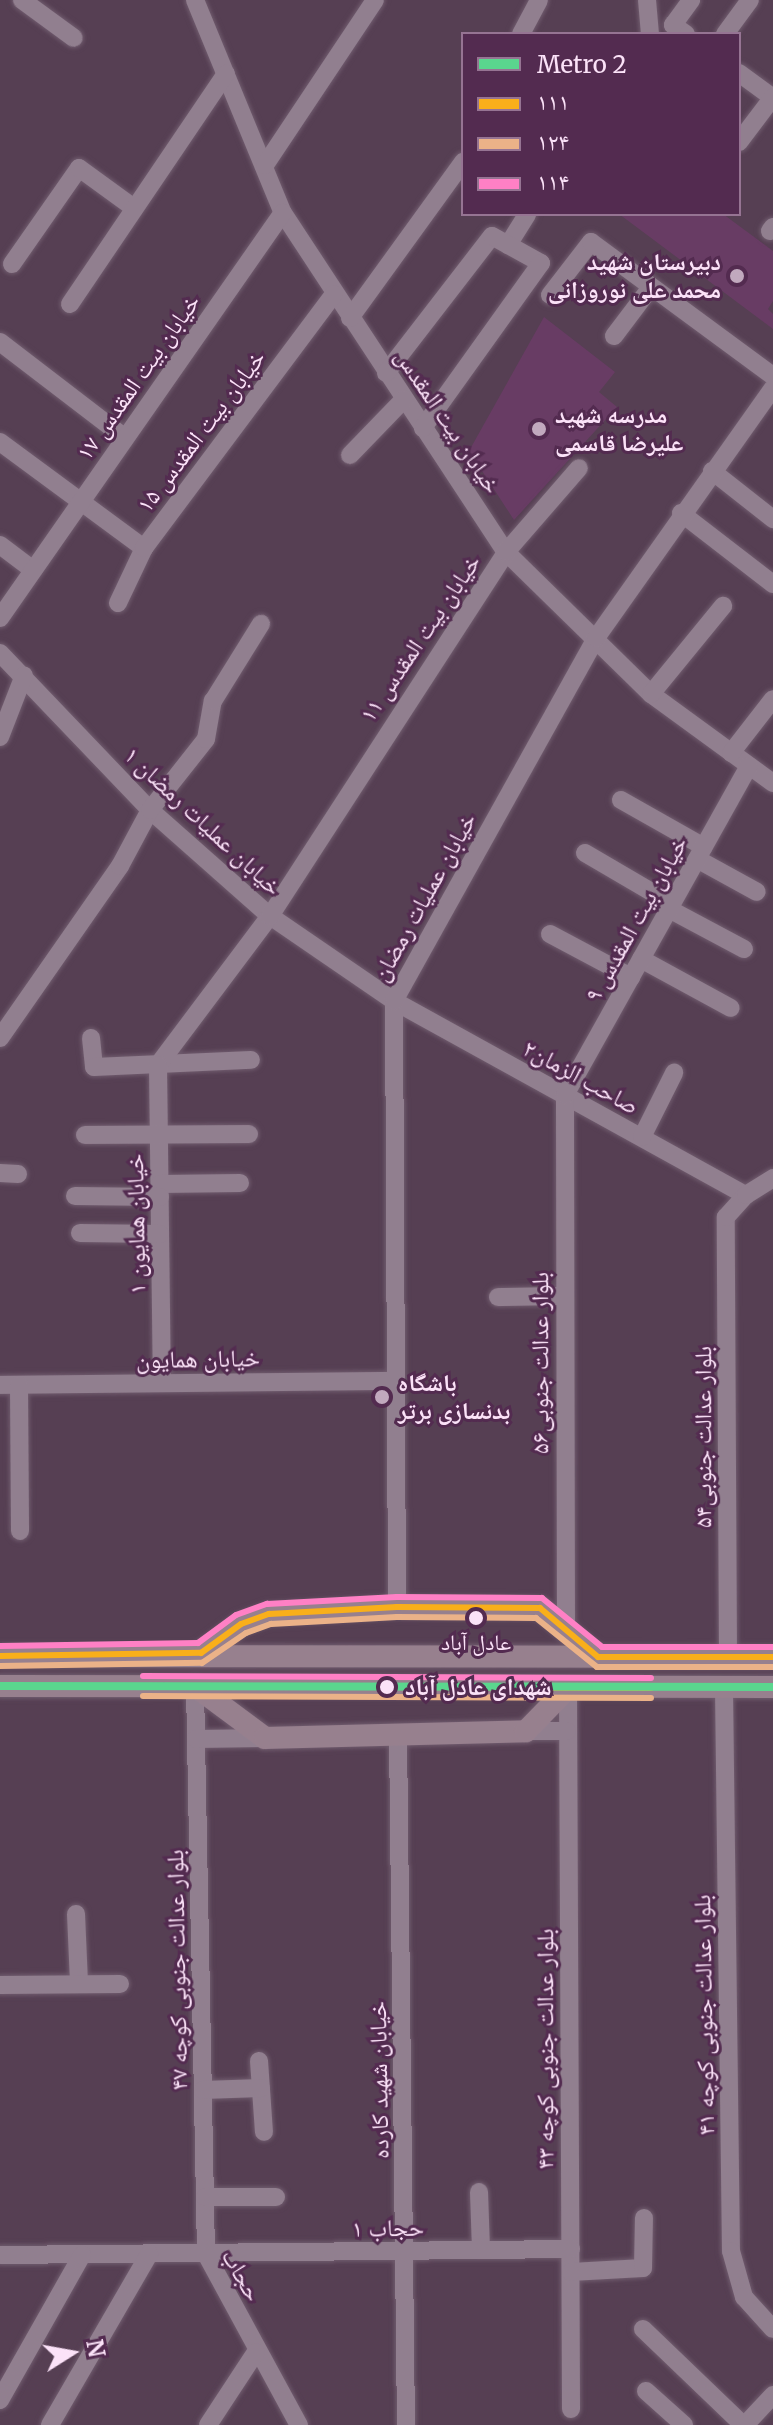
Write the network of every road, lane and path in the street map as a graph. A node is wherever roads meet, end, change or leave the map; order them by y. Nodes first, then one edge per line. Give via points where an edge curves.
1 (22, 0) edge
2 (195, 0) edge
3 (375, 0) edge
4 (539, 0) edge
5 (647, 0) edge
6 (691, 0) edge
7 (750, 0) edge
8 (679, 29) edge
9 (524, 32) edge
10 (650, 32) edge
11 (726, 32) edge
12 (74, 38) dead end
13 (226, 74) junction
14 (741, 74) edge
15 (773, 97) edge
16 (741, 139) edge
17 (265, 165) junction
18 (461, 165) edge
19 (134, 208) junction
20 (283, 213) junction
21 (526, 216) edge
22 (508, 245) junction
23 (12, 264) dead end
24 (651, 287) junction
25 (334, 294) junction
26 (550, 295) dead end
27 (70, 304) dead end
28 (350, 318) junction
29 (614, 336) dead end
30 (0, 342) edge
31 (386, 373) junction
32 (773, 376) edge
33 (773, 388) edge
34 (404, 399) junction
35 (767, 410) edge
36 (423, 428) junction
37 (124, 437) junction
38 (0, 442) edge
39 (350, 455) dead end
40 (579, 468) dead end
41 (712, 471) junction
42 (80, 501) junction
43 (681, 513) junction
44 (773, 519) edge
45 (0, 545) edge
46 (144, 548) junction
47 (506, 552) junction
48 (31, 568) junction
49 (773, 584) edge
50 (118, 603) dead end
51 (723, 606) dead end
52 (0, 618) edge
53 (261, 624) dead end
54 (596, 638) junction
55 (0, 653) edge
56 (24, 675) junction
57 (651, 694) junction
58 (773, 699) edge
59 (0, 737) edge
60 (731, 753) junction
61 (749, 766) junction
62 (773, 783) edge
63 (621, 800) dead end
64 (150, 810) junction
65 (585, 853) dead end
66 (700, 853) junction
67 (757, 892) dead end
68 (670, 907) junction
69 (270, 916) junction
70 (550, 934) dead end
71 (744, 949) dead end
72 (641, 959) junction
73 (631, 977) junction
74 (394, 1001) junction
75 (731, 1008) dead end
76 (0, 1038) edge
77 (91, 1038) dead end
78 (251, 1060) dead end
79 (158, 1065) junction
80 (674, 1073) dead end
81 (565, 1095) junction
82 (159, 1133) junction
83 (249, 1134) dead end
84 (85, 1135) dead end
85 (642, 1137) junction
86 (773, 1178) edge
87 (240, 1183) dead end
88 (160, 1190) junction
89 (746, 1195) junction
90 (75, 1196) dead end
91 (80, 1233) dead end
92 (160, 1234) junction
93 (564, 1296) junction
94 (498, 1297) dead end
95 (396, 1381) junction
96 (162, 1383) junction
97 (0, 1385) edge
98 (19, 1385) junction
99 (20, 1531) dead end
100 (397, 1607) junction
101 (566, 1631) junction
102 (201, 1653) junction
103 (0, 1656) edge
104 (598, 1657) junction
105 (728, 1657) junction
106 (773, 1657) edge
107 (0, 1686) edge
108 (195, 1686) junction
109 (773, 1687) edge
110 (568, 1688) junction
111 (724, 1688) junction
112 (526, 1731) junction
113 (567, 1731) junction
114 (398, 1734) junction
115 (265, 1738) junction
116 (196, 1739) junction
117 (76, 1914) dead end
118 (79, 1984) junction
119 (120, 1984) dead end
120 (0, 1985) edge
121 (259, 2061) dead end
122 (261, 2088) junction
123 (203, 2090) junction
124 (264, 2132) dead end
125 (479, 2192) dead end
126 (205, 2197) junction
127 (276, 2197) dead end
128 (644, 2218) dead end
129 (571, 2249) junction
130 (481, 2250) junction
131 (405, 2252) junction
132 (149, 2254) junction
133 (206, 2254) junction
134 (0, 2255) edge
135 (82, 2255) junction
136 (571, 2272) junction
137 (643, 2329) dead end
138 (773, 2329) edge
139 (256, 2352) junction
140 (646, 2391) dead end
141 (773, 2395) edge
142 (0, 2400) edge
143 (571, 2409) dead end
144 (50, 2425) edge
145 (208, 2425) edge
146 (299, 2425) edge
147 (406, 2425) edge
148 (684, 2425) edge
149 (744, 2425) edge

1 - 12 street
2 - 13 street, خیابان بیت المقدس
3 - 17 street
4 - 9 street
5 - 10 street
6 - 8 street
7 - 11 street
13 - 17 street, خیابان بیت المقدس
13 - 19 street
14 - 15 street
15 - 16 street
17 - 20 street, خیابان بیت المقدس
18 - 28 street
19 - 23 street via 79,168
19 - 27 street
20 - 25 street, خیابان بیت المقدس
20 - 37 street, خیابان بیت المقدس ۱۷
21 - 22 street
22 - 31 street via 492,236
22 - 36 street via 541,263
24 - 26 street via 591,242
24 - 29 street
24 - 32 street
25 - 28 street, خیابان بیت المقدس
25 - 46 street, خیابان بیت المقدس ۱۵
28 - 31 street, خیابان بیت المقدس
30 - 37 street
31 - 34 street, خیابان بیت المقدس
33 - 35 street, خیابان عملیات رمضان
34 - 36 street, خیابان بیت المقدس
34 - 39 street
35 - 41 street, خیابان عملیات رمضان
36 - 47 street, خیابان بیت المقدس
37 - 42 street, خیابان بیت المقدس ۱۷
38 - 42 street
40 - 47 street, خیابان بیت المقدس ۱۱
41 - 43 street, خیابان عملیات رمضان
41 - 44 street
42 - 46 street
42 - 48 street, خیابان بیت المقدس ۱۷
43 - 49 street
43 - 54 street, خیابان عملیات رمضان
45 - 48 street
46 - 50 street, خیابان بیت المقدس ۱۵
47 - 54 street, خیابان بیت المقدس
47 - 69 street, خیابان بیت المقدس ۱۱
48 - 52 street, خیابان بیت المقدس ۱۷
51 - 57 street
53 - 64 street via 213,701 206,739
54 - 57 street, خیابان بیت المقدس
54 - 74 street, خیابان عملیات رمضان
55 - 56 street, خیابان عملیات رمضان ۱
56 - 59 street
56 - 64 street, خیابان عملیات رمضان ۱
57 - 60 street, خیابان بیت المقدس
58 - 60 street
60 - 61 street, خیابان بیت المقدس
61 - 62 street, خیابان بیت المقدس
61 - 66 street, خیابان بیت المقدس ۹
63 - 66 street
64 - 69 street, خیابان عملیات رمضان ۱
64 - 76 street via 120,866
65 - 68 street
66 - 67 street
66 - 68 street, خیابان بیت المقدس ۹
68 - 71 street
68 - 72 street, خیابان بیت المقدس ۹
69 - 74 street, خیابان عملیات رمضان ۱
69 - 79 street, خیابان بیت المقدس ۱۱
70 - 73 street
72 - 73 street, خیابان بیت المقدس ۹
72 - 75 street
73 - 81 street, خیابان بیت المقدس ۹
74 - 81 street, ۲صاحب الزمان
74 - 95 street, خیابان عملیات رمضان
77 - 79 street via 94,1067
78 - 79 street
79 - 82 street, خیابان همایون ۱
80 - 85 street
81 - 85 street, ۲صاحب الزمان
81 - 93 street, بلوار عدالت جنوبی۵۶
82 - 83 street
82 - 84 street
82 - 88 street, خیابان همایون ۱
85 - 89 street, ۲صاحب الزمان
86 - 89 street
87 - 88 street
88 - 90 street
88 - 92 street, خیابان همایون ۱
89 - 105 street, بلوار عدالت جنوبی۵۴ via 726,1217
91 - 92 street
92 - 96 street, خیابان همایون ۱
93 - 94 street
93 - 101 street, بلوار عدالت جنوبی۵۶
95 - 96 street, خیابان همایون
95 - 100 street, خیابان عملیات رمضان
96 - 98 street, خیابان همایون
97 - 98 street, خیابان همایون
98 - 99 street
100 - 101 main road via 540,1608
100 - 102 main road via 269,1614 241,1624
101 - 104 main road
102 - 103 main road
102 - 104 main road
104 - 105 main road
105 - 106 main road
107 - 108 main road
108 - 110 main road
108 - 115 main road
108 - 116 street, بلوار عدالت جنوبی کوچه ۴۷
109 - 111 main road
110 - 111 main road
110 - 112 main road
110 - 113 street, بلوار عدالت جنوبی کوچه ۴۳
111 - 138 street, بلوار عدالت جنوبی کوچه ۴۱ via 731,2251 744,2297
112 - 113 street
112 - 114 main road
113 - 129 street, بلوار عدالت جنوبی کوچه ۴۳
114 - 115 main road
114 - 131 street, خیابان شهید کارده
115 - 116 street
116 - 123 street, بلوار عدالت جنوبی کوچه ۴۷
117 - 118 street
118 - 119 street
118 - 120 street
121 - 122 street
122 - 123 street
122 - 124 street
123 - 126 street, بلوار عدالت جنوبی کوچه ۴۷
125 - 130 street
126 - 127 street
126 - 133 street, بلوار عدالت جنوبی کوچه ۴۷
128 - 136 street via 643,2268
129 - 130 street, حجاب ۱
129 - 136 street, بلوار عدالت جنوبی کوچه ۴۳
130 - 131 street, حجاب ۱
131 - 133 street, حجاب ۱
131 - 147 street, خیابان شهید کارده
132 - 133 street, حجاب
132 - 135 street, حجاب
132 - 144 street
133 - 139 street, حجاب
134 - 135 street, حجاب
135 - 142 street
136 - 143 street, بلوار عدالت جنوبی کوچه ۴۳
137 - 149 street
139 - 145 street
139 - 146 street, حجاب
140 - 148 street
141 - 149 street

